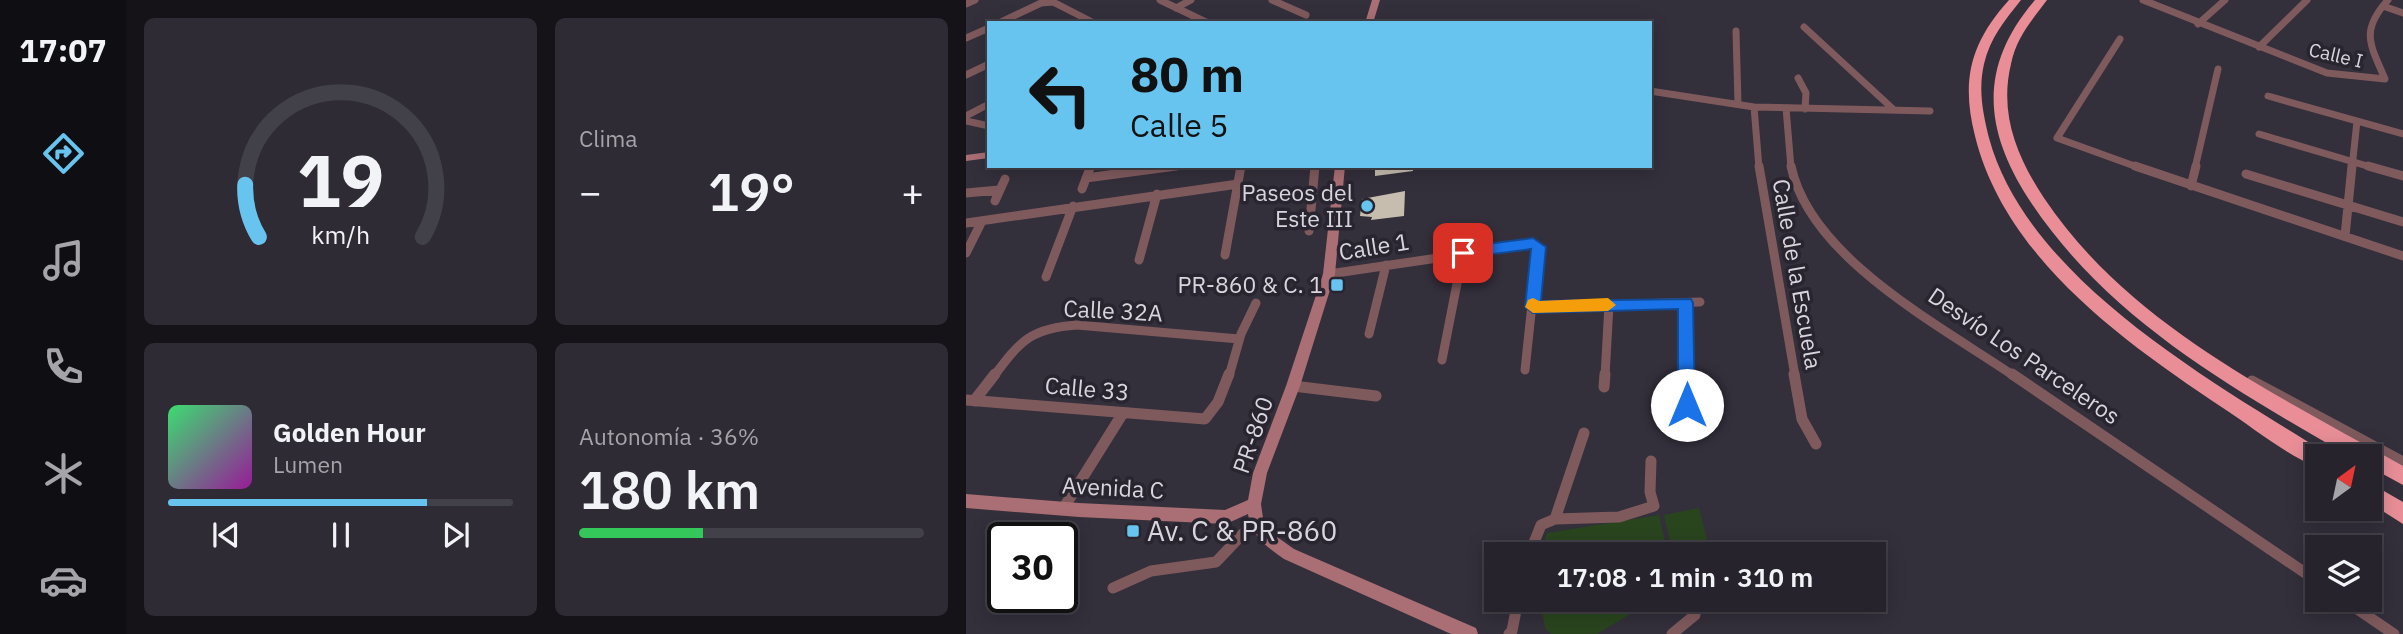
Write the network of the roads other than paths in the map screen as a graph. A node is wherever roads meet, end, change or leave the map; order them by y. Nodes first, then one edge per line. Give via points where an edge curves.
1 (975, 0) edge
2 (1160, 0) edge
3 (1191, 0) edge
4 (1272, 0) edge
5 (1376, 0) edge
6 (2015, 0) edge
7 (2041, 0) edge
8 (2143, 0) edge
9 (2225, 0) edge
10 (2306, 0) edge
11 (2385, 3) edge
12 (966, 4) edge
13 (1176, 8) junction
14 (2403, 13) edge
15 (1306, 15) dead end
16 (1082, 17) junction
17 (1003, 21) edge
18 (1075, 21) edge
19 (1090, 21) edge
20 (1204, 21) edge
21 (1370, 21) edge
22 (2199, 24) junction
23 (1804, 27) dead end
24 (987, 28) edge
25 (1736, 31) dead end
26 (966, 38) edge
27 (2120, 39) dead end
28 (2259, 47) junction
29 (987, 65) edge
30 (2218, 69) dead end
31 (966, 75) edge
32 (1798, 78) dead end
33 (1652, 91) edge
34 (2268, 96) dead end
35 (1738, 104) junction
36 (987, 105) edge
37 (1754, 107) junction
38 (1786, 108) junction
39 (1805, 109) junction
40 (1893, 109) junction
41 (1930, 111) dead end
42 (966, 118) edge
43 (2357, 121) junction
44 (987, 125) edge
45 (2259, 134) dead end
46 (2403, 134) edge
47 (987, 155) edge
48 (966, 158) edge
49 (2353, 161) junction
50 (1090, 168) edge
51 (1161, 168) edge
52 (1241, 168) edge
53 (1315, 168) edge
54 (1340, 168) edge
55 (2246, 174) dead end
56 (2403, 176) edge
57 (1086, 178) junction
58 (1005, 179) dead end
59 (1238, 184) junction
60 (2191, 186) junction
61 (1082, 189) dead end
62 (999, 190) junction
63 (966, 193) edge
64 (1157, 194) junction
65 (995, 201) dead end
66 (2348, 205) junction
67 (1073, 206) junction
68 (982, 222) junction
69 (2403, 222) edge
70 (966, 223) edge
71 (1309, 231) dead end
72 (2345, 236) junction
73 (966, 253) edge
74 (1463, 253) junction
75 (1225, 255) dead end
76 (2403, 256) edge
77 (1139, 260) dead end
78 (1386, 265) junction
79 (1329, 274) junction
80 (1046, 277) dead end
81 (1700, 302) dead end
82 (1256, 303) dead end
83 (1686, 303) junction
84 (1609, 304) junction
85 (1533, 307) junction
86 (1369, 334) dead end
87 (1240, 339) junction
88 (2189, 348) junction
89 (1442, 360) dead end
90 (1525, 370) dead end
91 (1293, 386) junction
92 (1604, 387) dead end
93 (1376, 396) dead end
94 (970, 400) edge
95 (1687, 405) dead end
96 (1123, 413) junction
97 (1584, 433) dead end
98 (1816, 444) dead end
99 (2305, 450) edge
100 (2403, 459) edge
101 (1651, 461) dead end
102 (2403, 476) edge
103 (966, 501) edge
104 (2382, 501) edge
105 (1254, 504) junction
106 (1063, 509) junction
107 (2403, 515) edge
108 (1555, 519) junction
109 (1256, 520) junction
110 (1534, 542) edge
111 (2305, 574) edge
112 (1113, 588) dead end
113 (1516, 612) edge
114 (2362, 612) edge
115 (1695, 615) dead end
116 (1470, 634) edge
117 (1508, 634) edge
118 (1672, 634) edge
119 (2394, 634) edge

1 - 12 street
2 - 13 street
3 - 13 street
4 - 15 street
5 - 21 street
6 - 99 highway via 1986,38 1973,94 1986,154 2012,206 2059,266 2122,325 2197,381
7 - 88 highway via 2017,31 2001,70 1999,110 2011,156 2048,218 2085,261
8 - 22 street, Calle I
9 - 22 street
10 - 28 street
11 - 14 street
11 - 28 street, Calle I via 2373,18 2371,33 2373,52 2385,79 2327,73
13 - 20 street
16 - 17 street via 1053,2
16 - 18 street
16 - 19 street
22 - 28 street, Calle I
23 - 40 street
24 - 26 street
25 - 35 street
27 - 60 street via 2057,138
29 - 31 street
30 - 60 street
32 - 39 street via 1806,93
33 - 35 street
34 - 43 street
35 - 37 street
36 - 42 street
37 - 38 street
37 - 98 street, Calle de la Escuela via 1757,157 1802,419
38 - 39 street
38 - 111 street, Desvío Los Parceleros via 1792,174 1798,190 1820,226 1856,265
39 - 40 street
40 - 41 street
42 - 44 street
43 - 46 street
43 - 49 street
45 - 49 street
47 - 48 street
49 - 56 street
49 - 66 street
50 - 57 street
51 - 57 street
52 - 59 street
53 - 71 street
54 - 79 street, PR-860 / PR-860
55 - 66 street
57 - 61 street
58 - 62 street
59 - 64 street
59 - 75 street
60 - 72 street
62 - 63 street
62 - 65 street
64 - 67 street
64 - 77 street
66 - 69 street
66 - 72 street
67 - 68 street
67 - 80 street
68 - 70 street
68 - 73 street
72 - 76 street
74 - 78 street, Calle 1
74 - 85 street, Calle 1 via 1509,245 1538,247
74 - 89 street
78 - 79 street, Calle 1
78 - 86 street
79 - 91 street, PR-860 / PR-860
81 - 83 street
82 - 87 street
83 - 84 street
83 - 95 street
84 - 85 street
84 - 92 street
85 - 90 street
87 - 94 street, Calle 32A via 1077,325 1050,327 1018,344
87 - 96 street, Calle 33 via 1235,362 1214,410 1205,419
88 - 100 street
88 - 102 highway
91 - 93 street
91 - 105 street, PR-860 / PR-860 via 1260,473
94 - 96 street, Calle 33
96 - 106 street
97 - 108 street
101 - 108 street via 1654,506 1619,517
103 - 106 street, Avenida C
104 - 107 highway
105 - 106 street, Avenida C via 1226,517
105 - 109 street, PR-860 / PR-860
108 - 110 street via 1541,525
109 - 112 street via 1216,562 1151,571
109 - 116 street via 1268,539 1289,554
113 - 117 street
114 - 119 street
115 - 118 street

